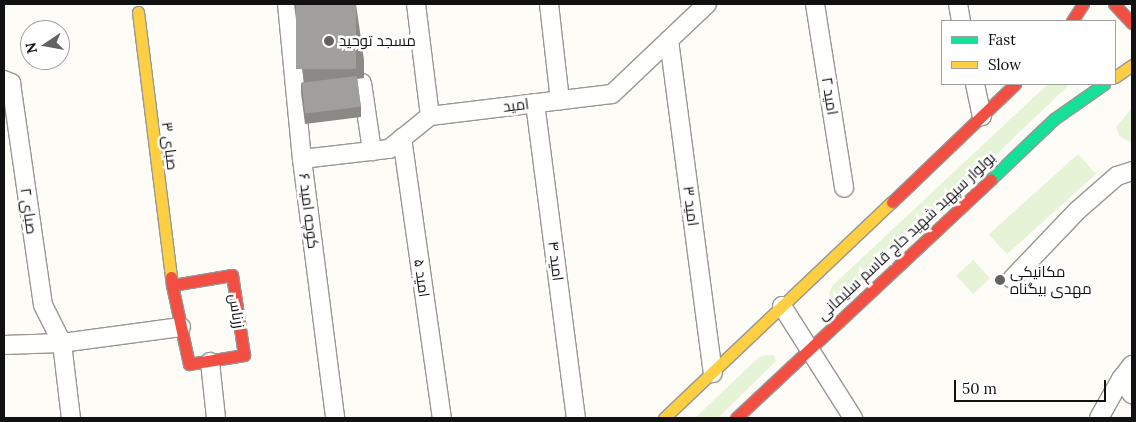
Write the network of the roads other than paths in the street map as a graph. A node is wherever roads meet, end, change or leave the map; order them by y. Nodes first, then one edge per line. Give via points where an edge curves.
1 (287, 4) edge
2 (416, 4) edge
3 (549, 4) edge
4 (815, 4) edge
5 (958, 4) edge
6 (1084, 4) edge
7 (1114, 4) edge
8 (703, 6) edge
9 (138, 12) dead end
10 (961, 20) edge
11 (1073, 20) edge
12 (1132, 23) edge
13 (669, 40) junction
14 (1132, 65) edge
15 (1116, 76) edge
16 (4, 80) edge
17 (362, 83) dead end
18 (975, 85) edge
19 (1014, 85) edge
20 (1103, 85) edge
21 (560, 100) junction
22 (535, 103) junction
23 (430, 116) junction
24 (982, 116) junction
25 (402, 138) junction
26 (372, 151) junction
27 (302, 159) junction
28 (1132, 171) edge
29 (844, 188) dead end
30 (1012, 279) dead end
31 (172, 285) junction
32 (782, 306) junction
33 (181, 327) junction
34 (62, 343) junction
35 (4, 345) edge
36 (809, 348) junction
37 (210, 362) junction
38 (1132, 365) edge
39 (713, 373) junction
40 (1121, 379) junction
41 (1132, 394) edge
42 (71, 418) edge
43 (216, 418) edge
44 (335, 418) edge
45 (442, 418) edge
46 (576, 418) edge
47 (664, 418) edge
48 (736, 418) edge
49 (853, 418) edge
50 (1099, 418) edge

1 - 27 street, کوچه امید ۶
2 - 23 street
3 - 21 street
4 - 29 street, امید ۲
5 - 10 street
6 - 11 main road
7 - 12 main road
8 - 13 street, امید
9 - 31 main road, صبای ۳
13 - 21 street, امید via 612,94
13 - 39 street, امید ۳
14 - 15 main road
16 - 34 street, صبای ۲ via 11,83 43,305
17 - 26 street
18 - 24 street
19 - 24 main road
20 - 36 main road, بولوار سپهبد شهید حاج قاسم سلیمانی via 1054,118
21 - 22 street, امید
22 - 23 street, امید
22 - 46 street, امید ۴
23 - 25 street
24 - 32 main road
25 - 26 street via 389,150
25 - 45 street, امید ۵
26 - 27 street
27 - 44 street, کوچه امید ۶
28 - 30 street via 1116,176 1078,210
31 - 33 main road, زرناس
31 - 37 main road, زرناس via 232,275 244,355
32 - 36 street
32 - 39 main road
33 - 34 street
33 - 37 main road, زرناس via 189,364
34 - 35 street
34 - 42 street
36 - 48 main road, بولوار سپهبد شهید حاج قاسم سلیمانی
36 - 49 street
37 - 43 street
38 - 40 street
39 - 47 main road
40 - 41 street
40 - 50 street

